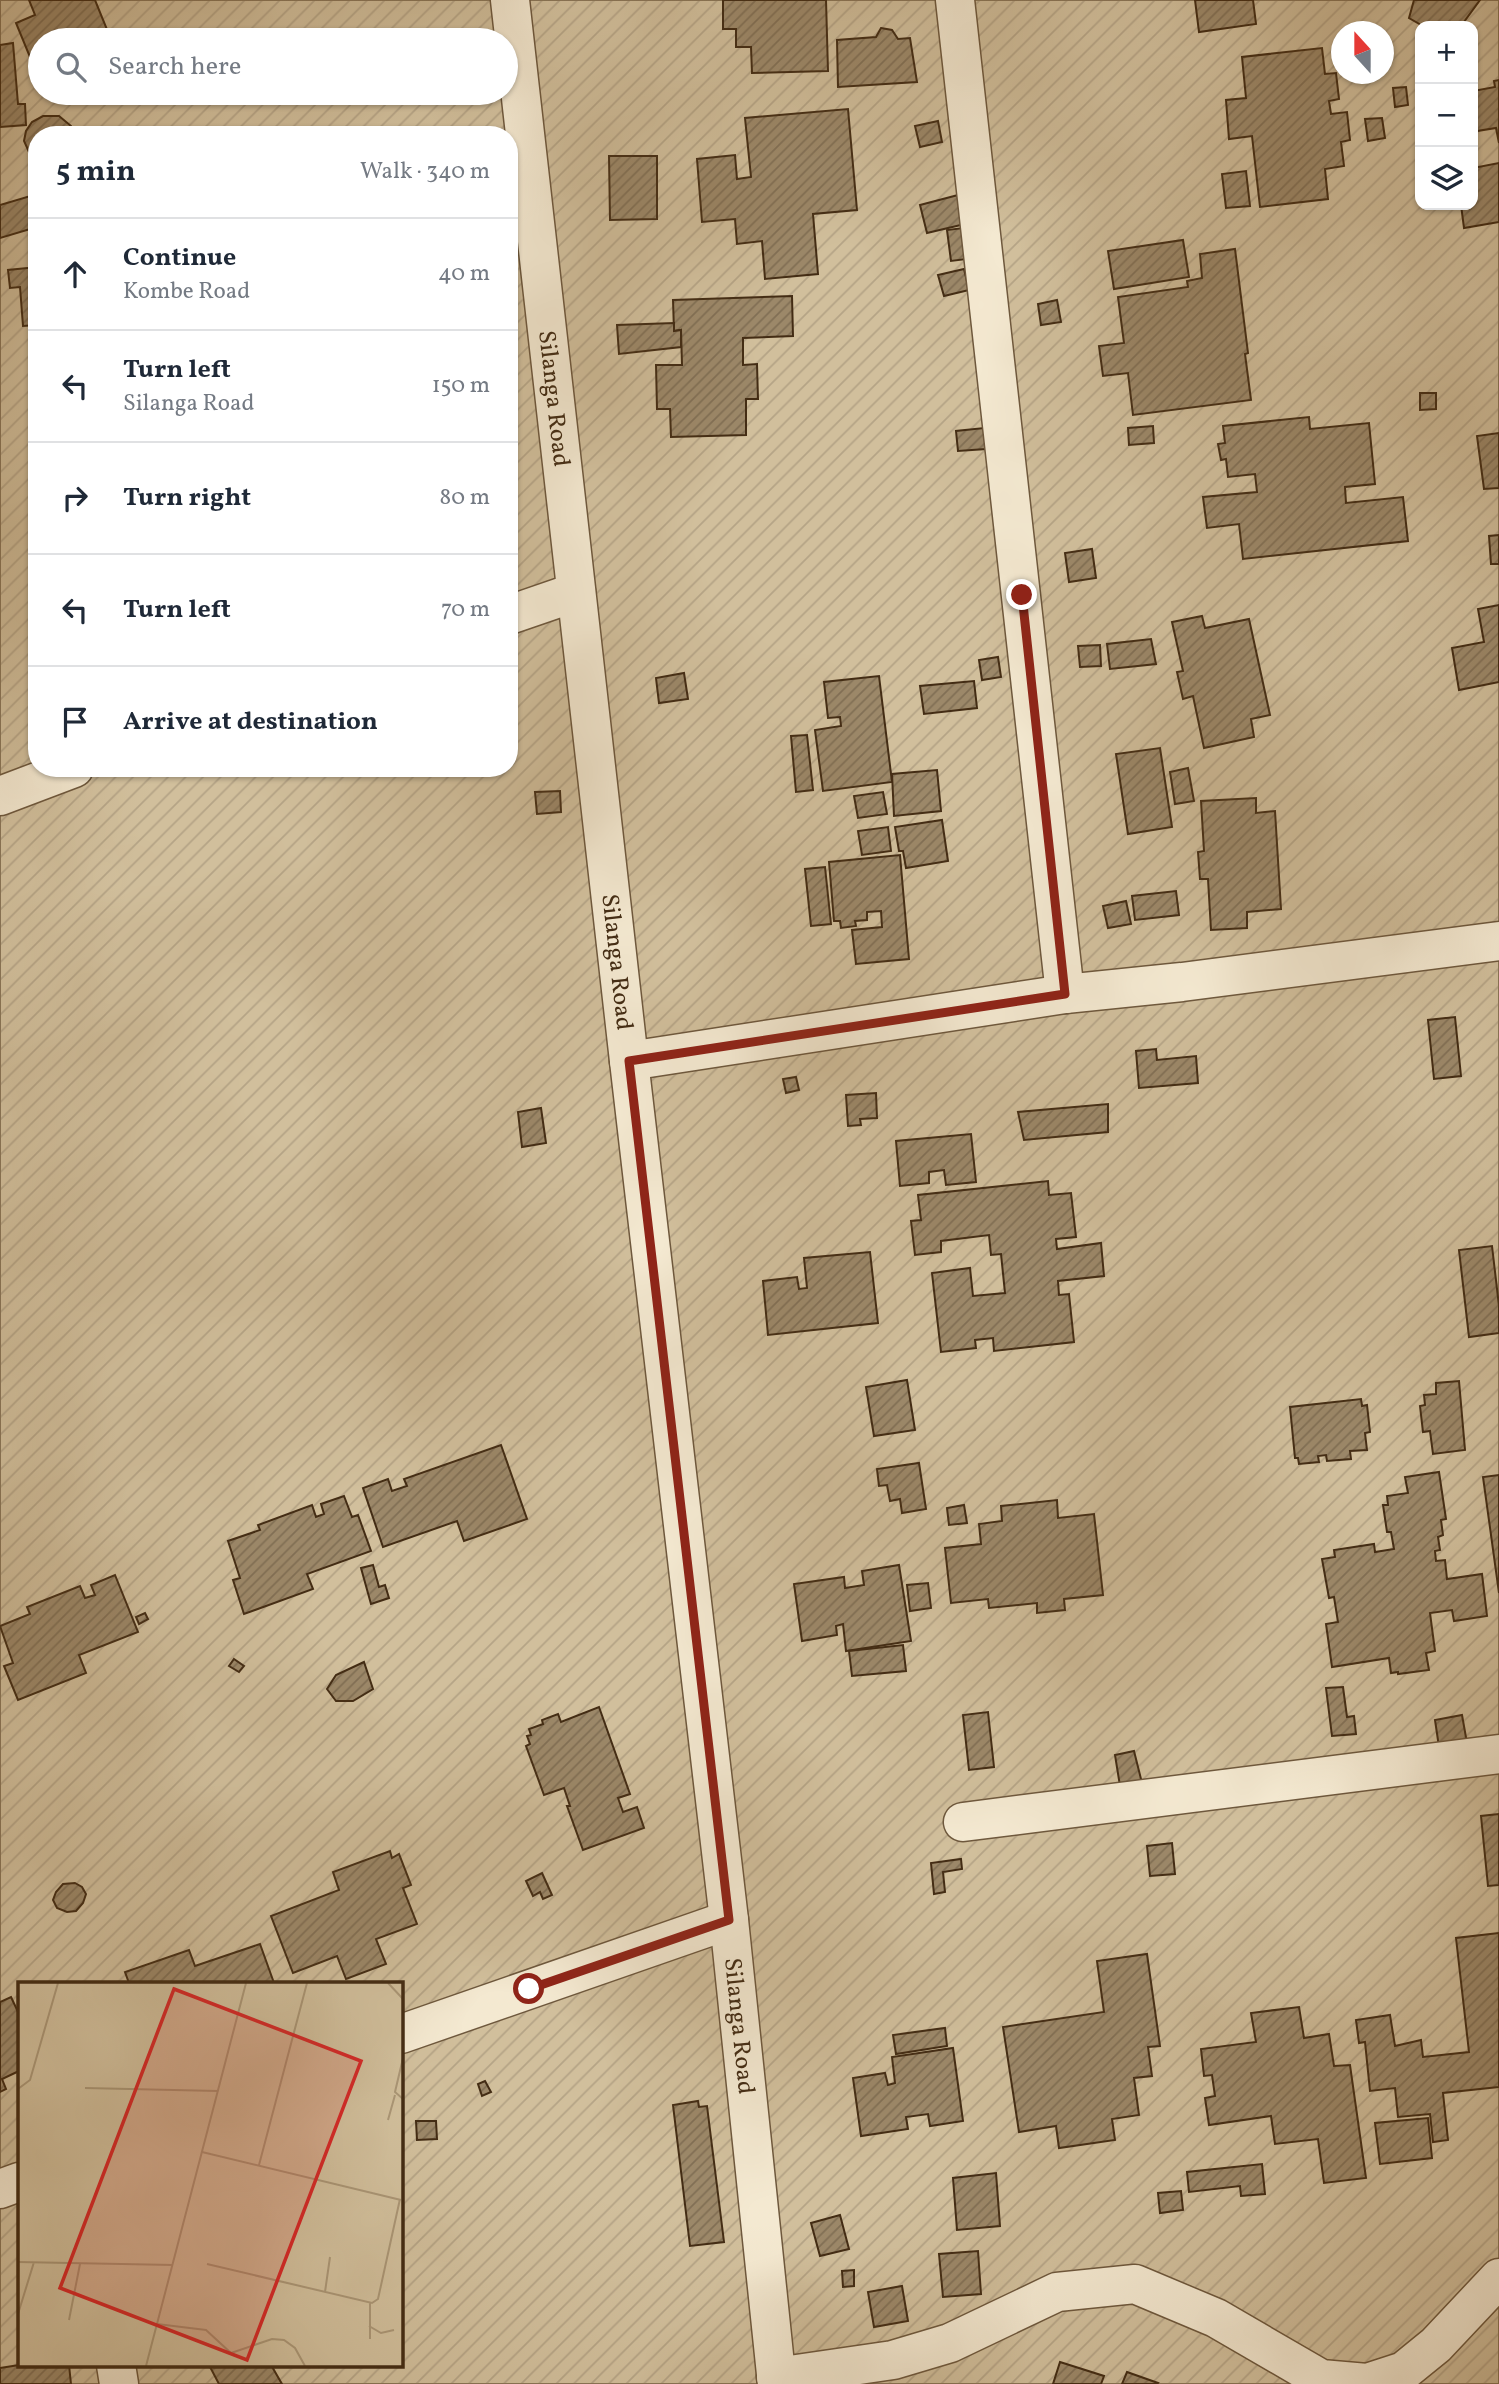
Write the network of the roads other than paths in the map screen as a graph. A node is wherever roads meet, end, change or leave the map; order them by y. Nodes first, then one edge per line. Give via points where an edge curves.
1 (510, 0) edge
2 (955, 0) edge
3 (513, 28) edge
4 (518, 72) edge
5 (576, 592) junction
6 (518, 612) edge
7 (50, 777) edge
8 (0, 796) edge
9 (1499, 941) edge
10 (1065, 994) junction
11 (629, 1061) junction
12 (1499, 1754) edge
13 (963, 1822) dead end
14 (729, 1920) junction
15 (402, 2034) edge
16 (18, 2182) edge
17 (0, 2189) edge
18 (1499, 2278) edge
19 (116, 2366) edge
20 (776, 2380) edge
21 (119, 2384) edge

1 - 3 street, Silanga Road
2 - 10 street
4 - 5 street, Silanga Road
5 - 6 street
5 - 11 street, Silanga Road
7 - 8 street
9 - 10 street
10 - 11 street
11 - 14 street, Silanga Road
12 - 13 street
14 - 15 street
14 - 20 street, Silanga Road
16 - 17 street
18 - 20 street via 1436,2345 1404,2371 1367,2383 1321,2379 1216,2318 1135,2284 1057,2292 950,2343 893,2361
19 - 21 street

